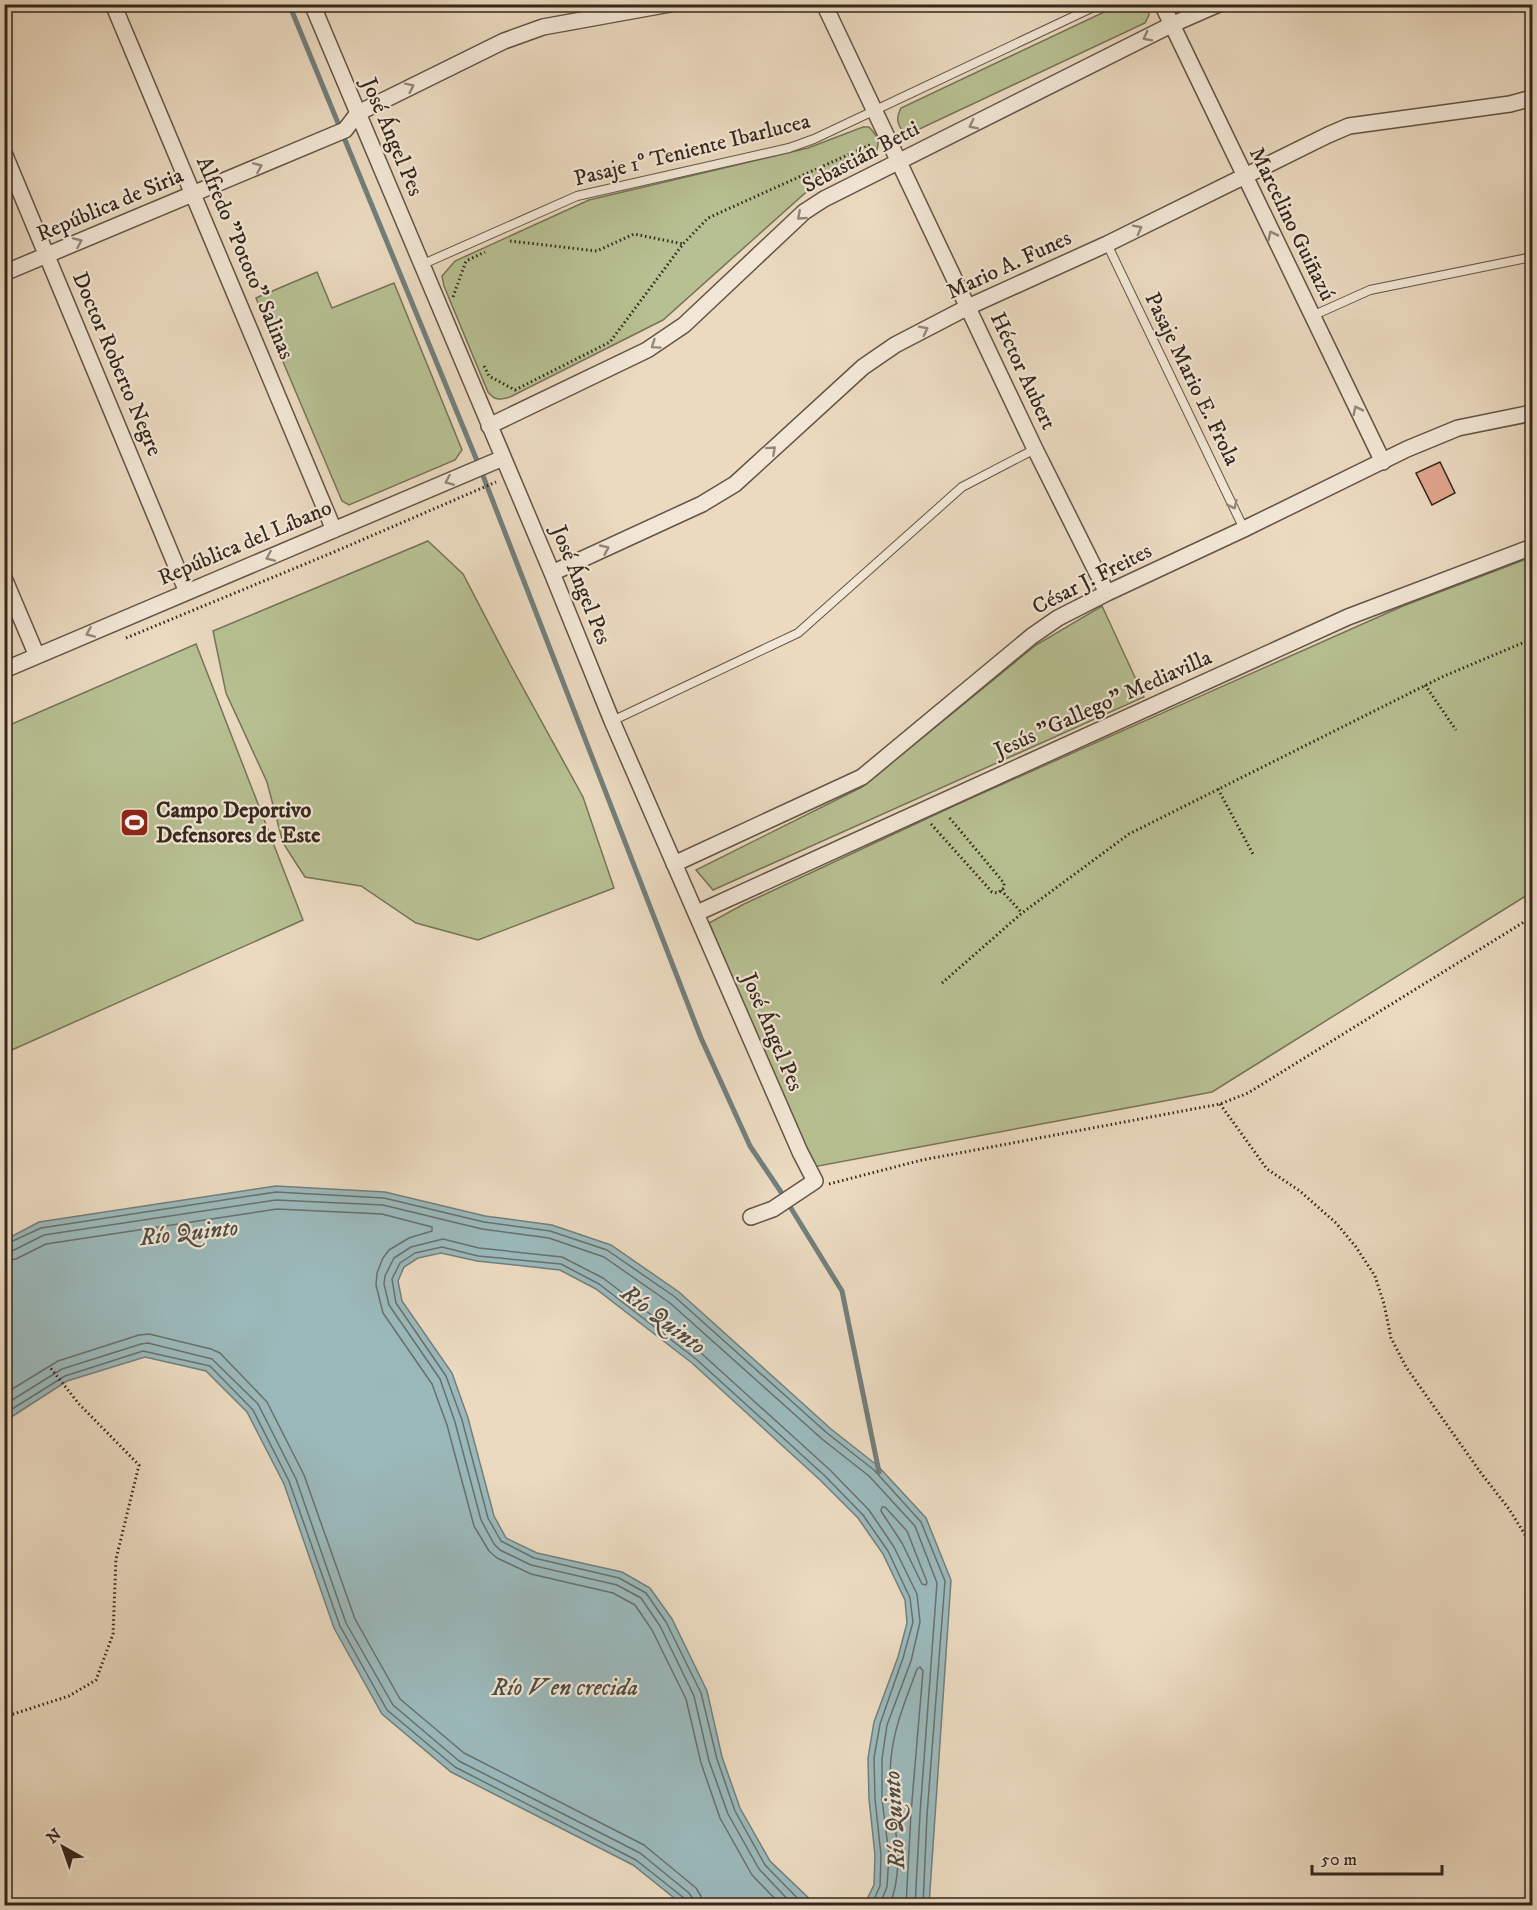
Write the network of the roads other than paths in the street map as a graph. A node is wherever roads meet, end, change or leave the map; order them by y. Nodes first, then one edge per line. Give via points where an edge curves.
1 (113, 4) edge
2 (312, 4) edge
3 (670, 4) edge
4 (824, 4) edge
5 (1100, 4) edge
6 (1162, 4) edge
7 (1219, 4) edge
8 (1172, 25) junction
9 (1533, 98) edge
10 (876, 112) junction
11 (358, 113) junction
12 (4, 153) edge
13 (899, 161) junction
14 (1244, 176) junction
15 (193, 194) junction
16 (1107, 244) junction
17 (47, 255) junction
18 (1533, 257) edge
19 (421, 265) junction
20 (4, 273) edge
21 (968, 307) junction
22 (1311, 317) junction
23 (1533, 413) edge
24 (489, 426) junction
25 (1035, 448) junction
26 (503, 458) junction
27 (1383, 462) junction
28 (1245, 529) junction
29 (334, 530) junction
30 (1533, 546) edge
31 (552, 573) junction
32 (4, 578) edge
33 (188, 592) junction
34 (1107, 593) junction
35 (37, 656) junction
36 (4, 669) edge
37 (612, 721) junction
38 (674, 864) junction
39 (697, 913) junction
40 (752, 1217) dead end

1 - 15 street, Alfredo "Pototo" Salinas
2 - 11 street, José Ángel Pes
11 -> 3 street via 504,41 543,27
4 - 10 street, Héctor Aubert
5 - 10 lane, Pasaje 1º Teniente Ibarlucea
6 - 8 street, Marcelino Guiñazú
7 - 8 street, Sebastián Betti
8 -> 13 street, Sebastián Betti
8 - 14 street, Marcelino Guiñazú
9 - 14 street, Mario A. Funes via 1349,126
10 - 13 street, Héctor Aubert
10 - 19 lane, Pasaje 1º Teniente Ibarlucea via 789,148 577,196
15 -> 11 street, República de Siria via 345,130
11 - 19 street, José Ángel Pes
12 - 17 street, Doctor Roberto Negre
13 - 21 street, Héctor Aubert
13 -> 24 street, Sebastián Betti via 804,212 684,324 647,350
16 -> 14 street, Mario A. Funes
22 -> 14 street, Marcelino Guiñazú
17 -> 15 street, República de Siria
15 - 29 street, Alfredo "Pototo" Salinas
16 - 21 street, Mario A. Funes
16 -> 28 lane, Pasaje Mario E. Frola
17 - 20 street, República de Siria
17 - 33 street, Doctor Roberto Negre
18 - 22 lane via 1370,290
19 - 24 street, José Ángel Pes
21 - 25 street, Héctor Aubert
31 -> 21 street, Mario A. Funes via 702,504 735,484 863,367 895,345
27 -> 22 street, Marcelino Guiñazú
23 - 27 street, César J. Freites via 1458,428
24 - 26 street, José Ángel Pes
25 - 34 street, Héctor Aubert
25 - 37 lane via 962,487 798,633
26 -> 29 street, República del Líbano
26 - 31 street, José Ángel Pes
27 - 28 street, César J. Freites
28 - 34 street, César J. Freites
29 -> 33 street, República del Líbano
30 - 39 street, Jesús "Gallego" Mediavilla via 1348,617
31 - 37 street, José Ángel Pes
32 - 35 street
33 -> 35 street, República del Líbano
34 - 38 street, César J. Freites via 1032,636 862,777
35 - 36 street, República del Líbano
37 - 38 street, José Ángel Pes
38 - 39 street, José Ángel Pes
39 - 40 street, José Ángel Pes via 800,1152 810,1184 773,1209

